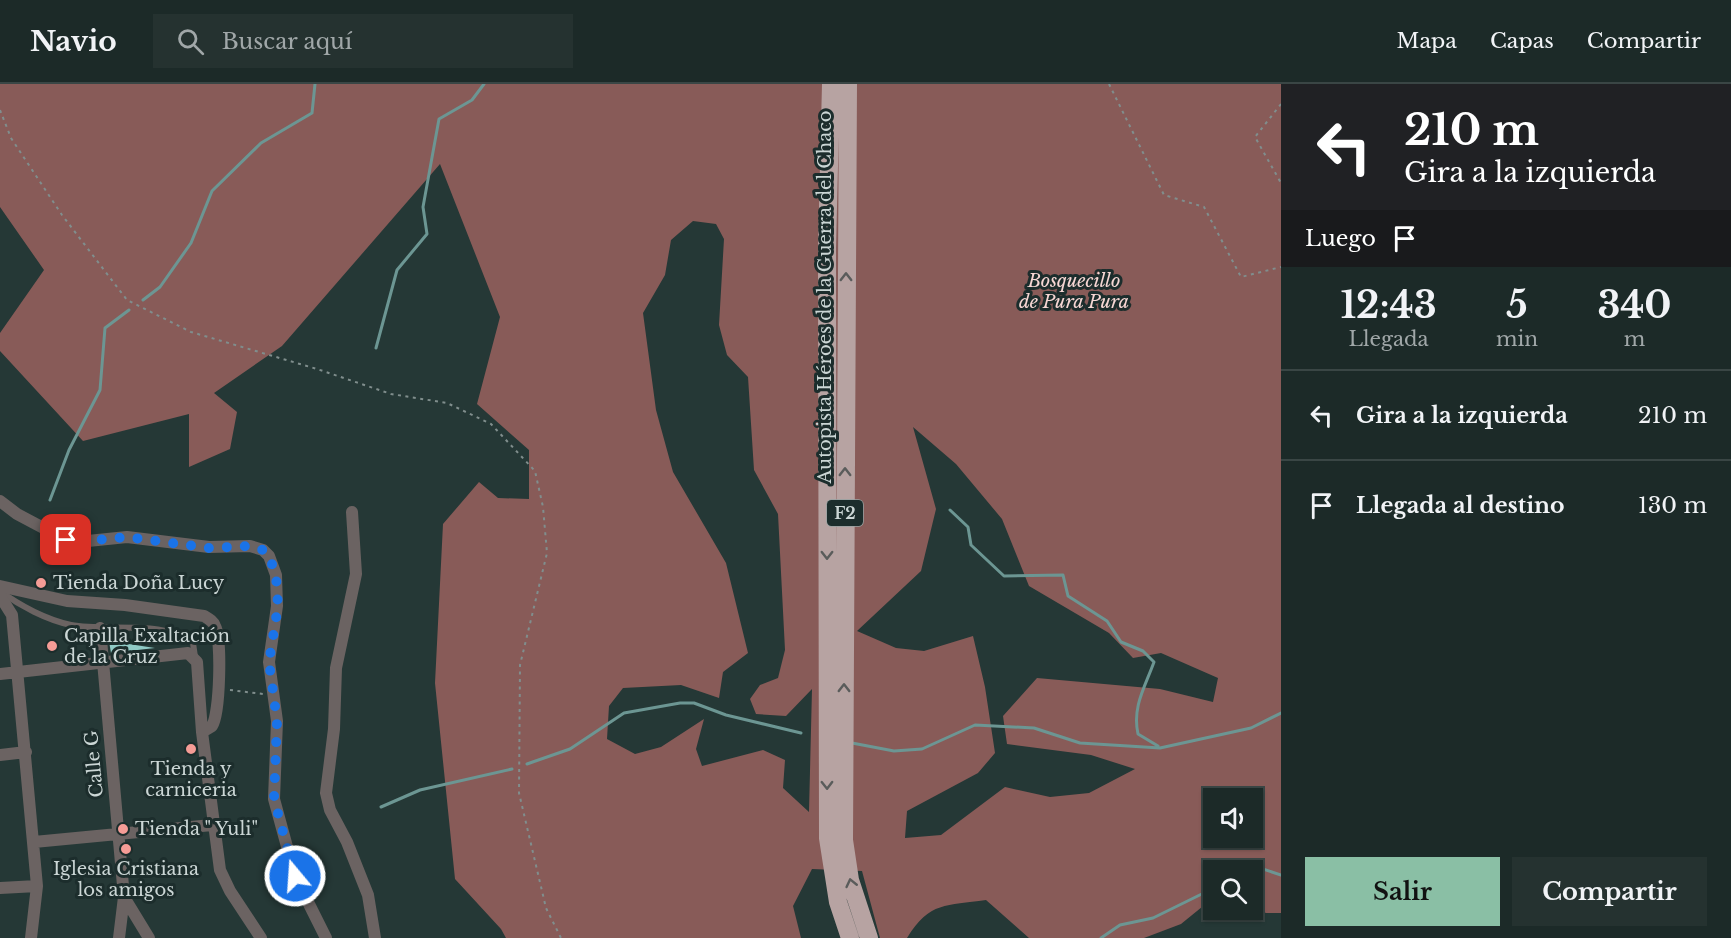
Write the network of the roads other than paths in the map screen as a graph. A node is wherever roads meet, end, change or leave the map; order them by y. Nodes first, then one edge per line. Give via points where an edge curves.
1 (831, 84) edge
2 (848, 84) edge
3 (0, 501) edge
4 (352, 512) dead end
5 (0, 586) edge
6 (0, 591) edge
7 (0, 596) edge
8 (99, 628) junction
9 (195, 657) junction
10 (103, 663) junction
11 (17, 673) junction
12 (0, 674) edge
13 (202, 732) junction
14 (26, 752) junction
15 (0, 755) edge
16 (212, 825) junction
17 (118, 834) junction
18 (34, 842) junction
19 (37, 886) junction
20 (0, 888) edge
21 (124, 897) junction
22 (31, 938) edge
23 (119, 938) edge
24 (149, 938) edge
25 (261, 938) edge
26 (326, 938) edge
27 (375, 938) edge
28 (850, 938) edge
29 (869, 938) edge

1 -> 28 highway, Autopista Héroes de la Guerra del Chaco / F2 via 827,248 828,838 838,902
29 -> 2 highway, Autopista Héroes de la Guerra del Chaco / F2 via 850,880 844,840
3 - 26 street via 66,540 127,537 209,548 250,546 269,556 276,575 278,606 269,662 277,721 274,799 295,876
4 - 27 street via 356,574 336,668 326,793 368,895
5 - 13 street via 67,601 204,616 215,624 217,632 218,688 215,721
6 - 8 lane via 55,620
7 - 11 street via 12,615
8 - 9 lane via 135,628 180,635 193,643
8 - 10 street, Calle G
9 - 10 street via 188,653
9 - 13 street
10 - 11 street
10 - 17 street, Calle G
11 - 12 street
11 - 14 street
13 - 16 street
14 - 15 street
14 - 18 street
16 - 17 street
16 - 25 street via 220,870
17 - 18 street
17 - 21 street, Calle G
18 - 19 street
19 - 20 street
19 - 22 street
21 - 23 street, Calle G
21 - 24 street, Calle G

